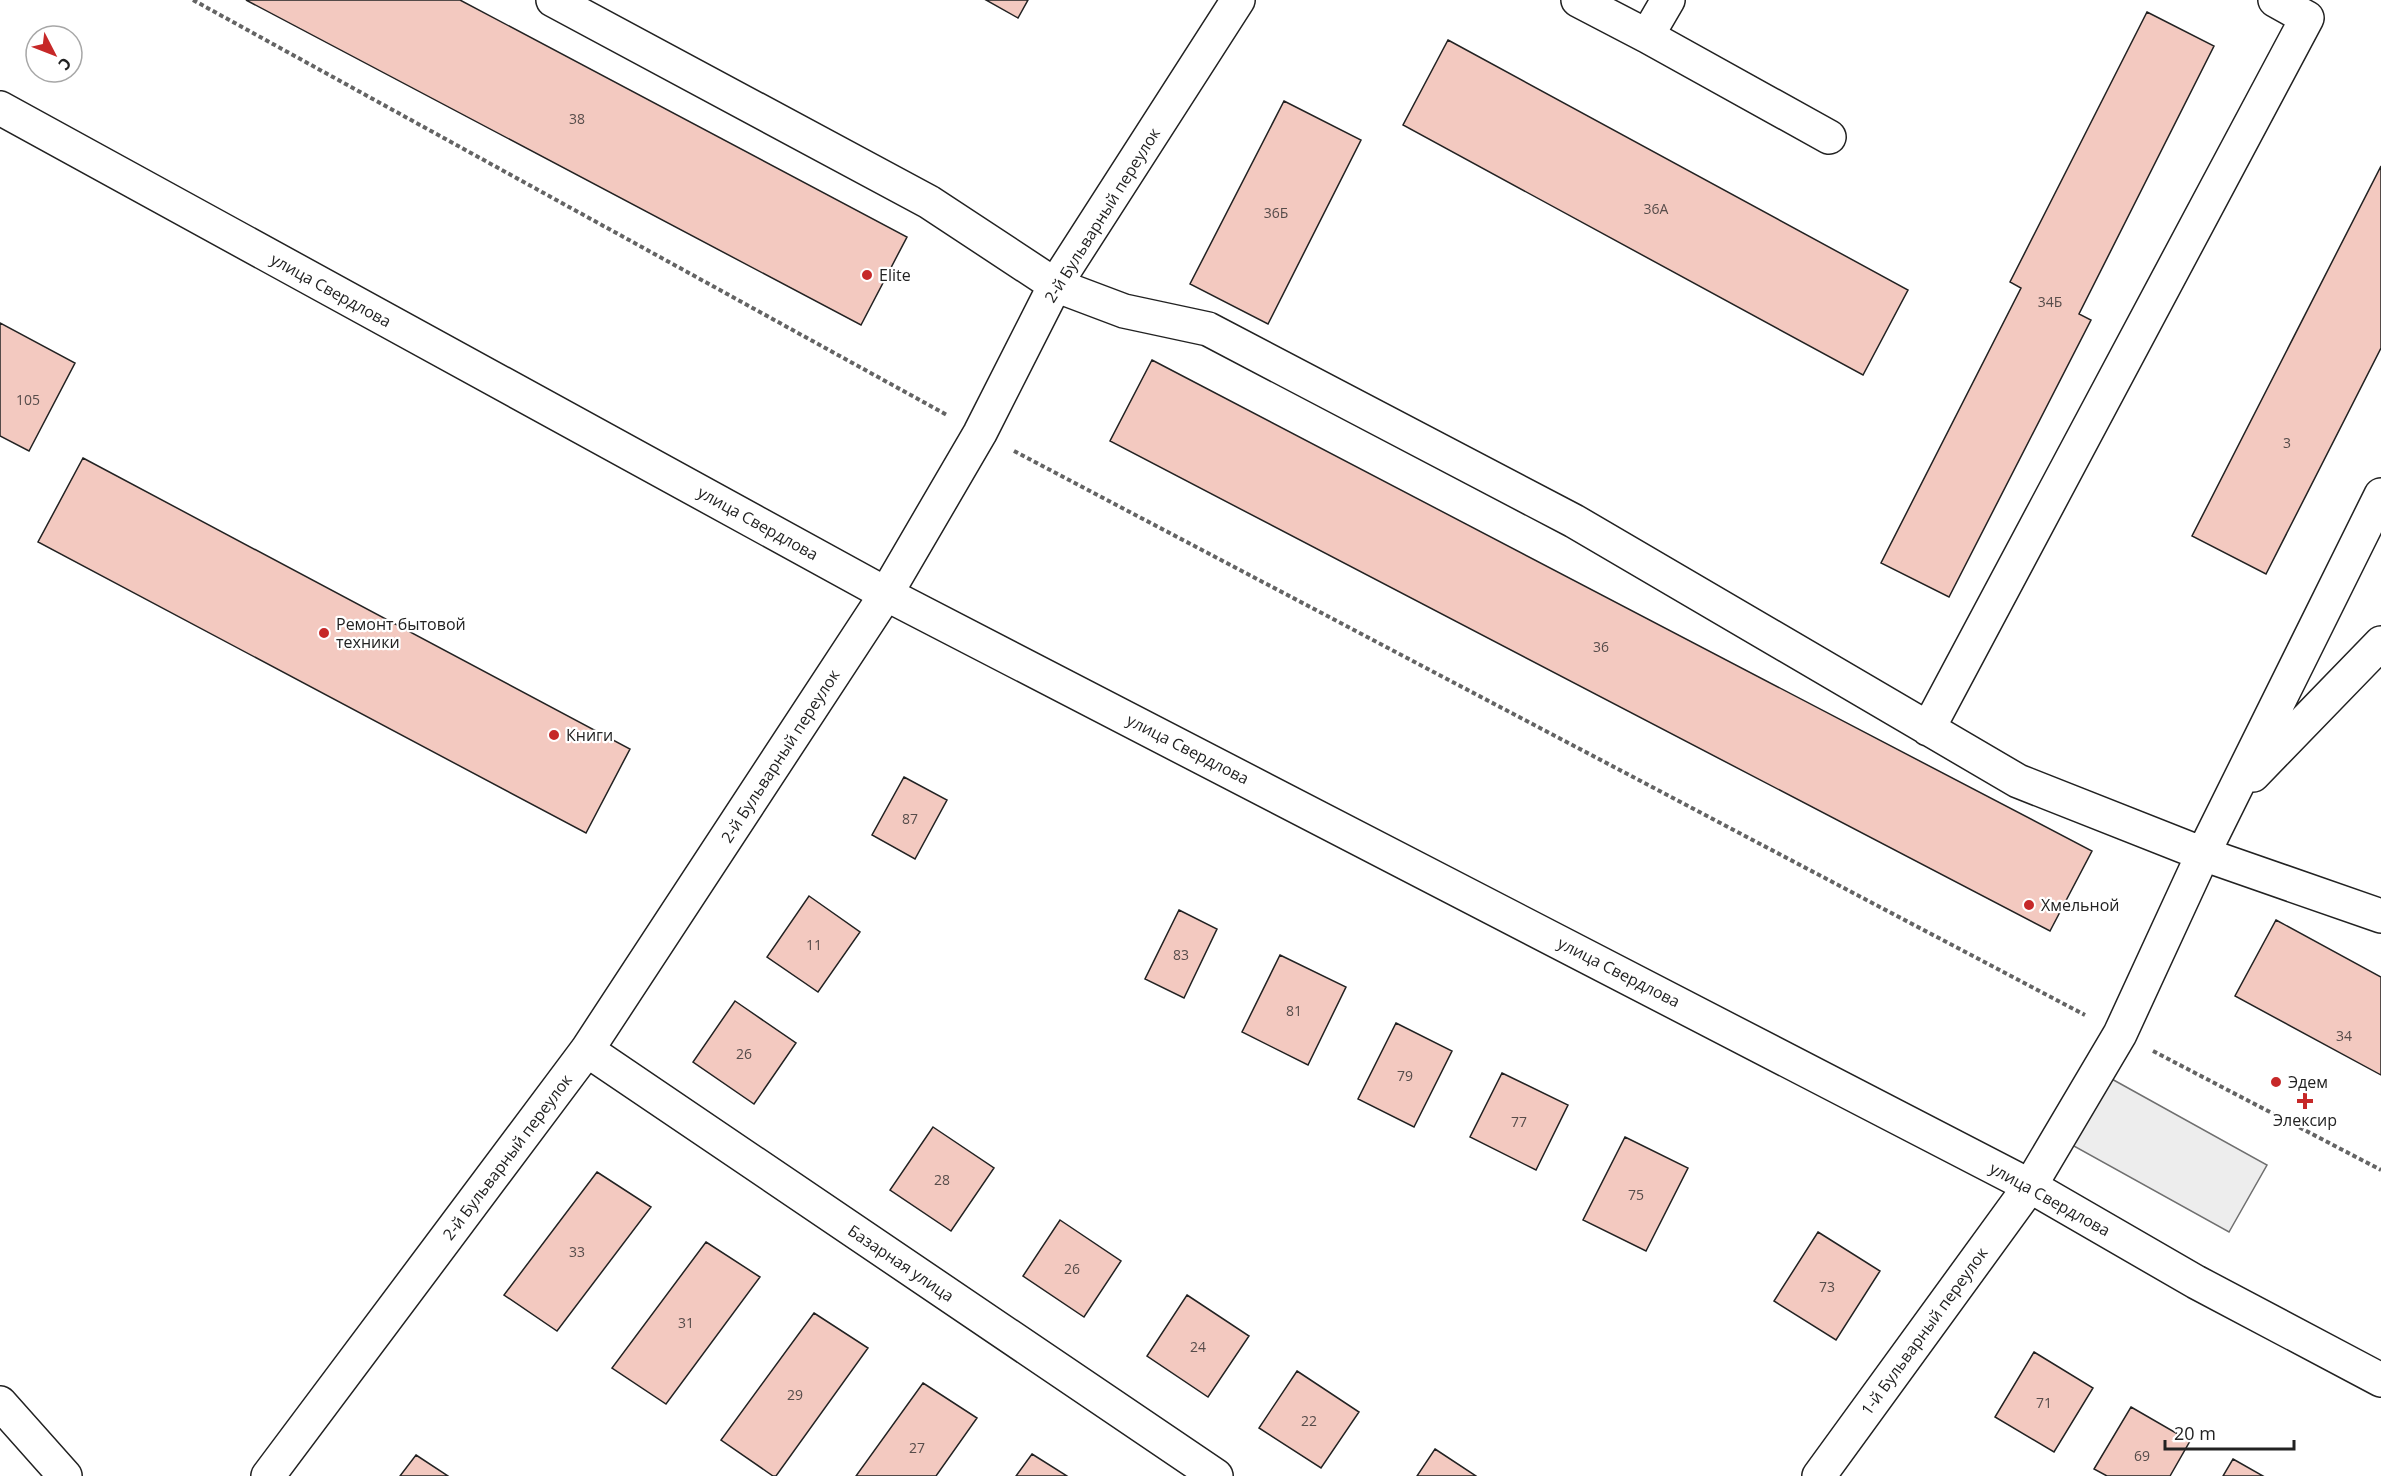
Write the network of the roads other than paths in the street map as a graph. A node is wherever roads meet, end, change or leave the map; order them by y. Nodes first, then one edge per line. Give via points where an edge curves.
1 (553, 0) edge
2 (1238, 0) edge
3 (1578, 0) edge
4 (1668, 0) edge
5 (2275, 0) edge
6 (1647, 36) junction
7 (0, 108) edge
8 (1829, 137) dead end
9 (1055, 285) junction
10 (2381, 495) edge
11 (886, 594) junction
12 (2381, 643) edge
13 (1928, 729) junction
14 (2230, 798) junction
15 (2203, 854) junction
16 (2381, 916) edge
17 (587, 1050) junction
18 (2030, 1186) junction
19 (2381, 1380) edge
20 (0, 1403) edge
21 (65, 1476) edge
22 (268, 1476) edge
23 (1216, 1476) edge
24 (1819, 1476) edge

1 - 9 street via 929,202
2 - 9 street, 2-й Бульварный переулок
3 - 6 street
4 - 6 street
5 - 13 street via 2307,18
6 - 8 street
7 - 11 street, улица Свердлова
9 - 11 street, 2-й Бульварный переулок via 980,433
9 - 13 street via 1124,311 1208,329 1574,521
10 - 14 street, 1-й Бульварный переулок
11 - 17 street, 2-й Бульварный переулок
11 - 18 street, улица Свердлова
12 - 14 street
13 - 15 street via 2018,781
14 - 15 street, 1-й Бульварный переулок
15 - 16 street
15 - 18 street, 1-й Бульварный переулок via 2120,1034
17 - 22 street, 2-й Бульварный переулок
17 - 23 street, Базарная улица
18 - 19 street, улица Свердлова via 2196,1282
18 - 24 street, 1-й Бульварный переулок
20 - 21 street

